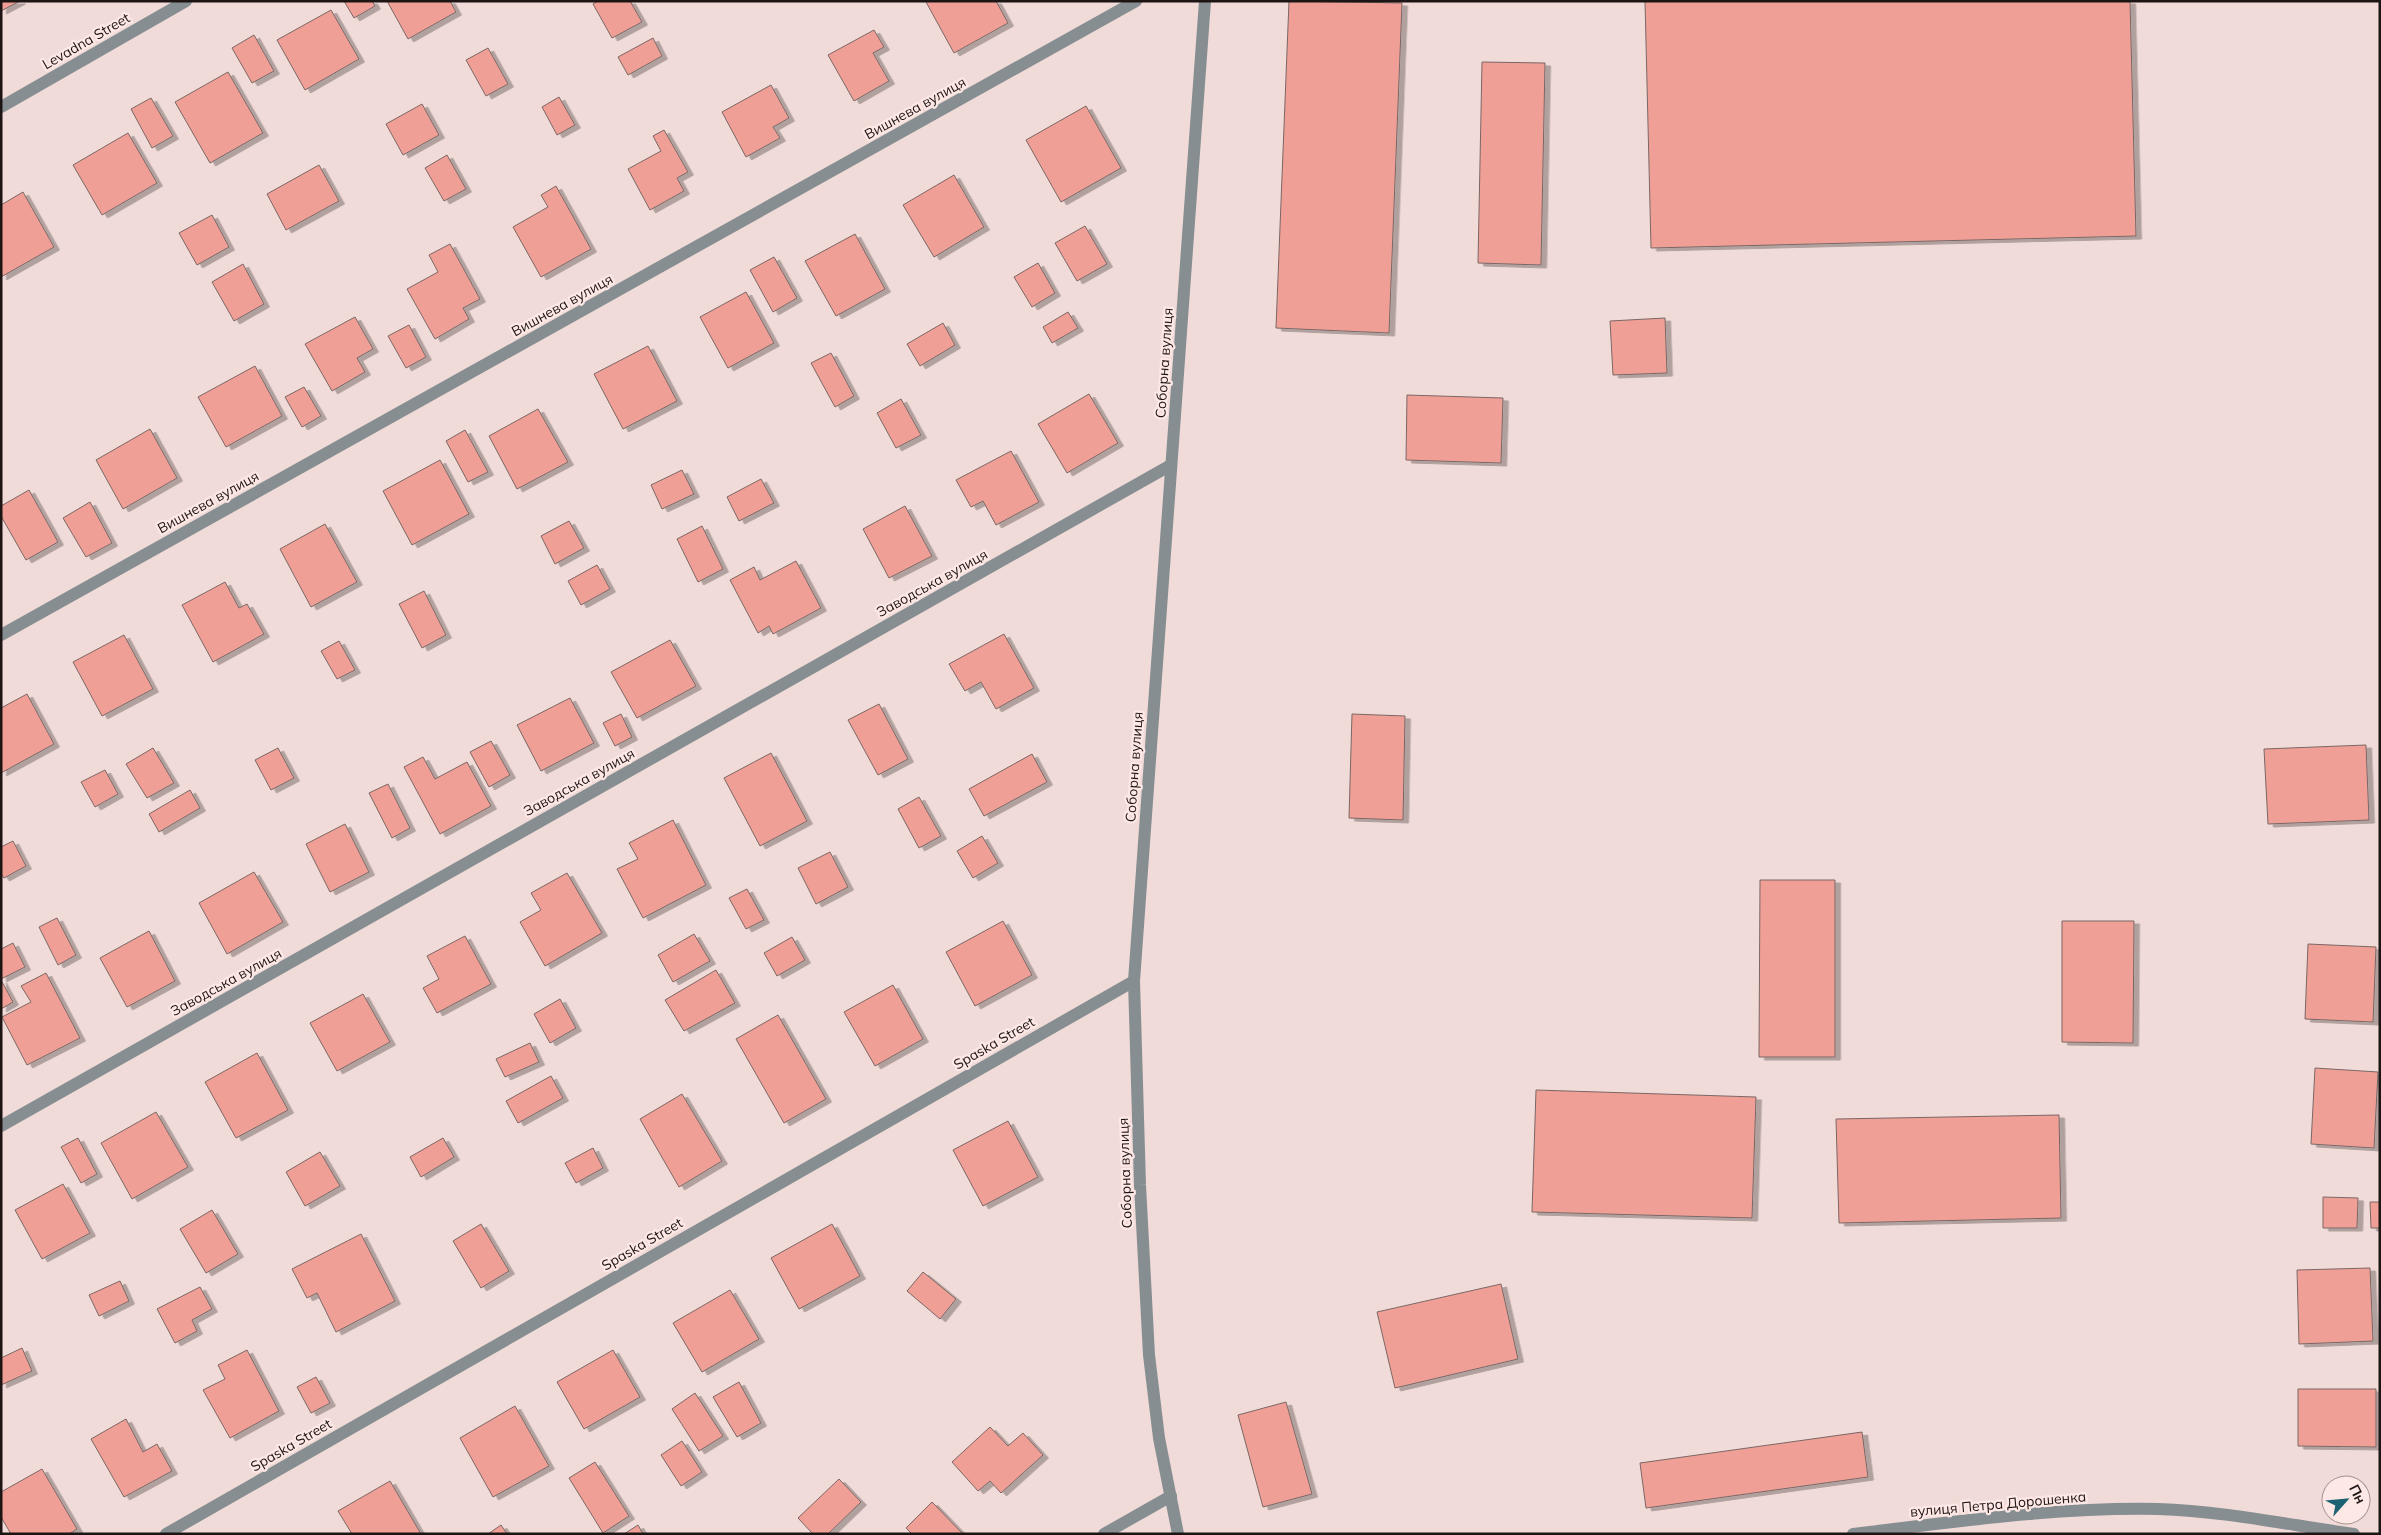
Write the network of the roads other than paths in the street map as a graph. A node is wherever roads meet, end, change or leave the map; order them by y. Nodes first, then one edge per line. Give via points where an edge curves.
1 (186, 1) edge
2 (1136, 1) edge
3 (1205, 1) edge
4 (1, 107) edge
5 (1171, 465) junction
6 (1, 635) edge
7 (1134, 981) junction
8 (1, 1126) edge
9 (1171, 1496) junction
10 (166, 1534) edge
11 (1104, 1534) edge
12 (1178, 1534) edge
13 (1853, 1534) edge
14 (2354, 1534) edge

1 - 4 street, Levadna Street
2 - 6 street, Вишнева вулиця
3 - 5 street, Соборна вулиця
5 - 7 street, Соборна вулиця
5 - 8 street, Заводська вулиця
7 - 9 street, Соборна вулиця via 1149,1354 1159,1438
7 - 10 street, Spaska Street
9 - 11 street
9 - 12 street, Соборна вулиця
13 - 14 street, вулиця Петра Дорошенка via 2037,1512 2105,1509 2216,1514

